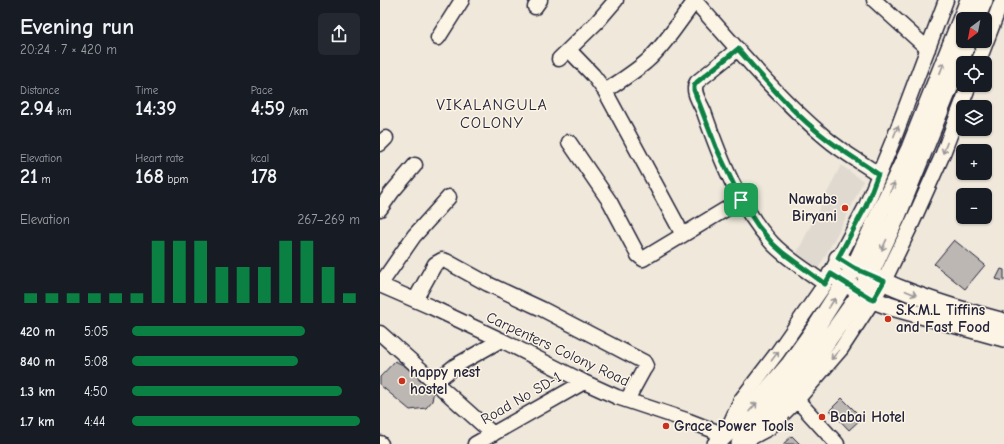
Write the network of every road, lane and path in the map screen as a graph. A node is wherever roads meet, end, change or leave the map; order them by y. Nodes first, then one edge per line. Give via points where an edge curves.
1 (462, 0) edge
2 (616, 0) edge
3 (874, 0) edge
4 (946, 0) edge
5 (969, 0) edge
6 (984, 0) edge
7 (1002, 0) edge
8 (694, 1) edge
9 (979, 12) edge
10 (438, 38) dead end
11 (965, 48) edge
12 (738, 49) junction
13 (928, 49) junction
14 (981, 56) edge
15 (605, 91) junction
16 (967, 92) edge
17 (569, 142) dead end
18 (415, 165) dead end
19 (878, 174) junction
20 (450, 197) dead end
21 (741, 200) junction
22 (380, 209) edge
23 (682, 235) junction
24 (838, 258) junction
25 (854, 268) junction
26 (877, 278) junction
27 (828, 279) junction
28 (845, 283) junction
29 (380, 285) edge
30 (867, 296) junction
31 (415, 300) junction
32 (1004, 322) edge
33 (380, 332) edge
34 (1004, 338) edge
35 (501, 340) junction
36 (435, 382) junction
37 (584, 382) junction
38 (627, 400) junction
39 (797, 400) junction
40 (492, 434) junction
41 (720, 440) edge
42 (742, 443) edge
43 (475, 444) edge
44 (837, 444) edge

1 - 10 street
2 - 15 street via 564,54 593,75
3 - 13 street
4 - 13 street
25 -> 5 main road via 910,148
6 - 9 main road
7 - 14 street
8 - 12 street
8 - 15 street via 647,61
11 -> 26 main road via 897,216
12 - 19 street via 771,87 811,126 827,140
12 - 21 street via 697,82 694,90 716,147
19 -> 13 street
15 - 23 street
16 -> 26 street via 913,221
17 - 23 street via 610,202 640,258 643,259
18 - 22 street
19 - 24 street via 866,206
20 - 29 street via 414,236
21 - 23 street
21 - 27 street via 773,244 783,253
24 - 25 main road
24 - 27 street
25 - 26 main road
25 - 28 main road
26 - 30 main road
26 -> 32 main road via 929,300
27 - 28 main road
41 -> 27 street via 741,400
28 - 30 main road
41 -> 28 main road via 749,412 790,364
29 - 31 street, Carpenters Colony Road
30 - 34 main road via 907,312
30 -> 39 street via 841,349
30 - 42 main road via 805,372
31 - 35 street, Carpenters Colony Road
31 - 38 street via 435,264 442,260 446,261 644,362 646,366
33 - 36 street
35 - 36 street via 455,366
35 - 37 street, Carpenters Colony Road
36 - 40 street
37 - 38 street, Carpenters Colony Road
37 - 40 street, Road No SD-1
38 - 41 street, Carpenters Colony Road via 689,421
39 - 42 street via 768,428
39 - 44 street
40 - 43 street, Road No SD-1

